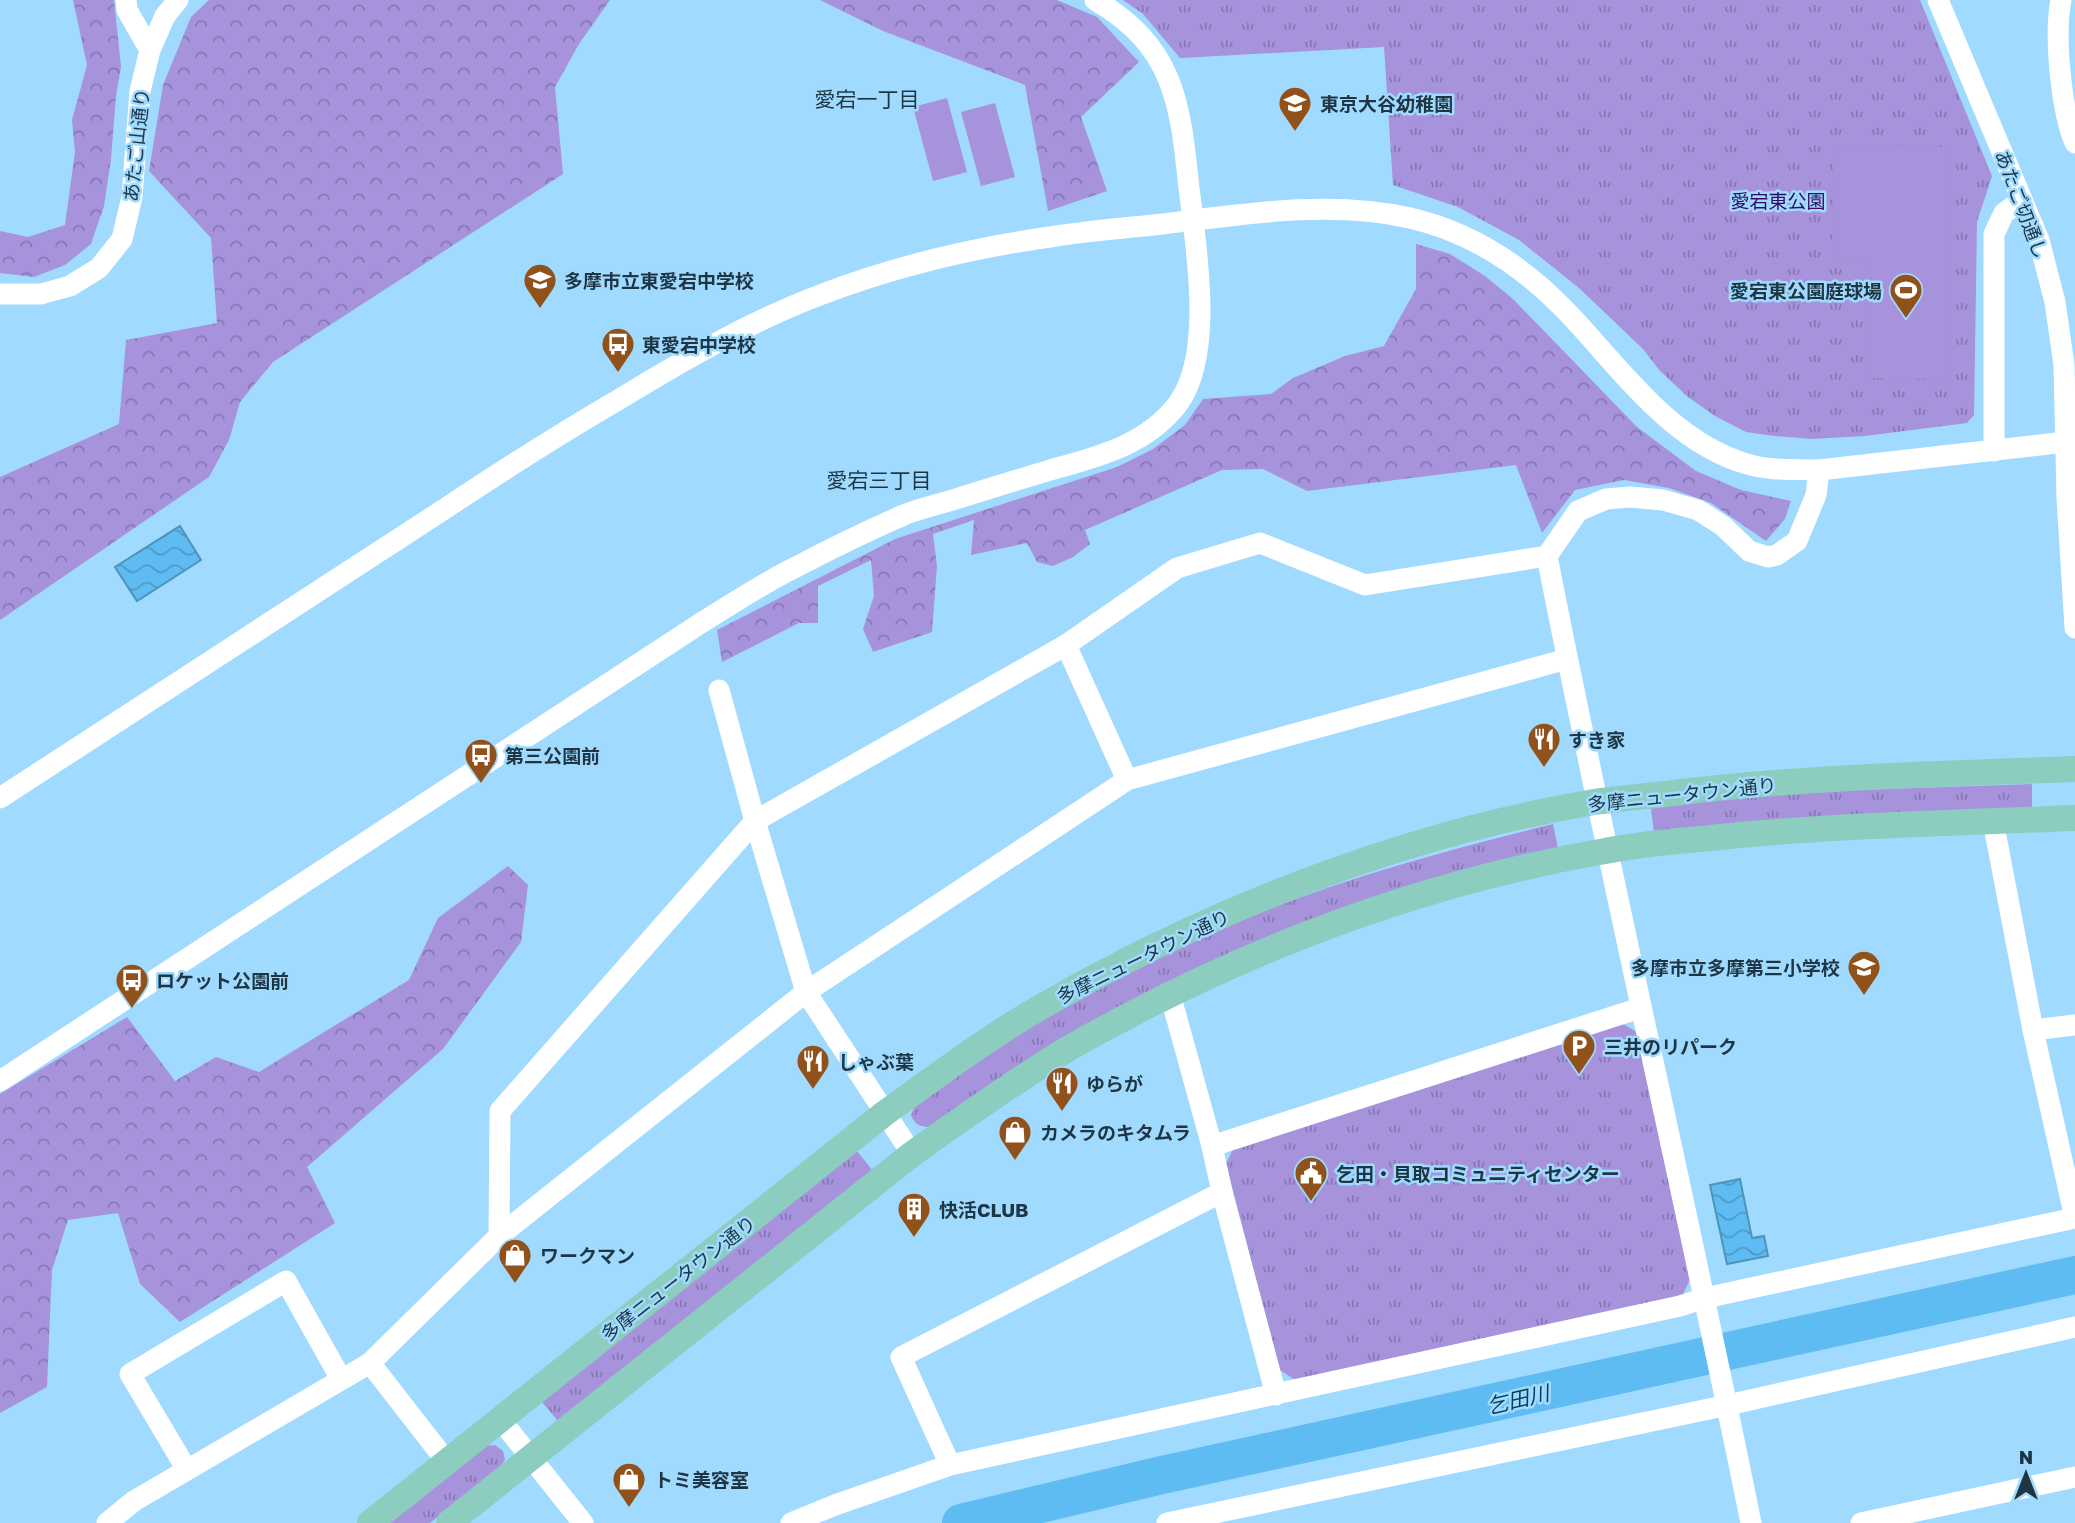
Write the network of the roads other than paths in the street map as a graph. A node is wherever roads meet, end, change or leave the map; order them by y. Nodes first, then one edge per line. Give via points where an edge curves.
1 (126, 0) edge
2 (178, 0) edge
3 (1095, 0) edge
4 (1938, 0) edge
5 (2061, 0) edge
6 (150, 50) junction
7 (2075, 143) edge
8 (2022, 200) junction
9 (1192, 220) junction
10 (0, 294) edge
11 (2075, 441) edge
12 (1994, 451) junction
13 (1819, 470) junction
14 (1547, 556) junction
15 (2075, 628) edge
16 (1066, 645) junction
17 (1567, 659) junction
18 (719, 690) dead end
19 (2075, 769) edge
20 (1127, 780) junction
21 (0, 797) edge
22 (1596, 802) junction
23 (2075, 818) edge
24 (755, 821) junction
25 (1993, 821) junction
26 (1606, 850) junction
27 (807, 992) junction
28 (1170, 994) junction
29 (1640, 1008) junction
30 (2075, 1025) edge
31 (2033, 1030) junction
32 (0, 1081) edge
33 (885, 1113) junction
34 (1212, 1146) junction
35 (912, 1154) junction
36 (1222, 1192) junction
37 (499, 1236) junction
38 (1705, 1298) junction
39 (2075, 1327) edge
40 (370, 1363) junction
41 (341, 1379) junction
42 (1276, 1395) junction
43 (1726, 1395) junction
44 (500, 1419) junction
45 (531, 1457) junction
46 (447, 1462) junction
47 (950, 1465) junction
48 (187, 1470) junction
49 (2075, 1477) edge
50 (107, 1523) edge
51 (370, 1523) edge
52 (449, 1523) edge
53 (583, 1523) edge
54 (791, 1523) edge
55 (1167, 1523) edge
56 (1751, 1523) edge
57 (1861, 1523) edge

1 - 6 street
2 - 6 street, あたご山通り via 165,16
3 - 9 street via 1140,33 1164,67 1181,123
4 - 8 street, あたご切通し
5 - 7 street via 2059,55
6 - 10 street, あたご山通り via 140,91 132,197 122,239 99,268 70,286 41,294
8 - 12 street via 2004,212 1994,234
8 - 15 street, あたご切通し via 2049,278 2064,365
9 - 13 street via 1344,209 1385,213 1452,231 1503,257 1530,277 1650,404 1685,432 1747,464
9 - 21 street via 956,254 818,296 725,338 543,444
9 - 32 street via 1201,326 1193,372 1177,404 1149,432 1112,453 908,513 794,567 701,623
11 - 12 street
12 - 13 street
13 - 14 street via 1816,495 1797,541 1777,555 1749,551 1698,510 1630,497 1606,499 1578,511
14 - 16 street via 1365,585 1260,543 1177,568
14 - 17 street
16 - 20 street
16 - 24 street
17 - 20 street
17 - 22 street
18 - 24 street
19 - 22 main road, 多摩ニュータウン通り via 1727,786
20 - 27 street
22 - 26 street
22 - 33 main road, 多摩ニュータウン通り via 1430,841 1251,903 1046,1004
23 - 25 main road
24 - 27 street
24 - 37 street via 500,1111
25 - 26 main road via 1758,833
25 - 31 street
26 - 28 main road via 1461,883 1359,914
26 - 29 street
27 - 33 street
27 - 37 street
28 - 34 street
28 - 35 main road via 1068,1049
29 - 34 street
29 - 38 street
30 - 31 street
31 - 38 street via 2075,1218
33 - 35 street
33 - 44 main road, 多摩ニュータウン通り
34 - 36 street
35 - 45 main road
36 - 42 street
36 - 47 street via 901,1357
37 - 40 street
38 - 42 street
38 - 43 street
39 - 43 street
40 - 41 street
40 - 46 street
41 - 48 street
41 - 48 street via 286,1281 130,1374
42 - 47 street
43 - 55 street
43 - 56 street
44 - 45 street
44 - 46 main road, 多摩ニュータウン通り
45 - 52 main road
45 - 53 street
46 - 51 main road, 多摩ニュータウン通り
47 - 54 street
48 - 50 street
49 - 57 street

